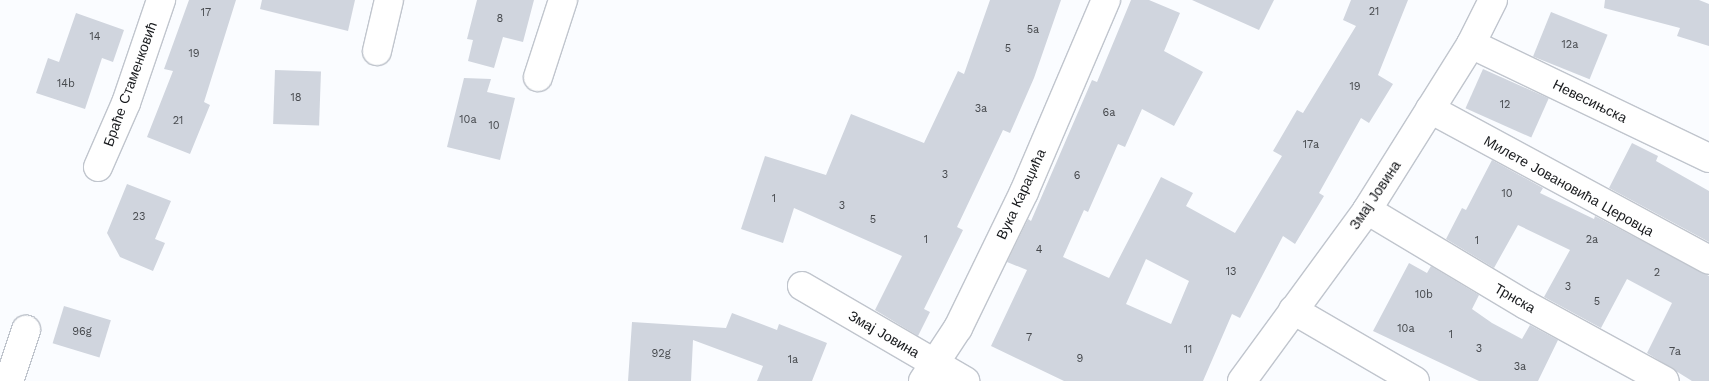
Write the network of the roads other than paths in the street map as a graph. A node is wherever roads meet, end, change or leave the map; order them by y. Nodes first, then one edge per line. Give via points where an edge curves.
1 (161, 0) edge
2 (389, 0) edge
3 (563, 0) edge
4 (1106, 0) edge
5 (1493, 0) edge
6 (1471, 44) junction
7 (376, 50) dead end
8 (538, 77) dead end
9 (1430, 110) junction
10 (1709, 158) edge
11 (98, 167) dead end
12 (1367, 210) junction
13 (1709, 260) edge
14 (802, 286) dead end
15 (1293, 310) junction
16 (26, 330) dead end
17 (929, 373) edge
18 (9, 381) edge
19 (965, 381) edge
20 (1242, 381) edge
21 (1415, 381) edge
22 (1665, 381) edge

1 - 11 street, Браће Стаменковић via 126,104
2 - 7 street
3 - 8 street
4 - 17 street, Вука Караџића via 1024,192 958,328
5 - 6 street, Змај Јовина
6 - 9 street, Змај Јовина
6 - 10 street, Невесињска
9 - 12 street, Змај Јовина
9 - 13 street, Милете Јовановића Церовца
12 - 15 street, Змај Јовина
12 - 22 street, Трнска via 1526,305
14 - 17 street, Змај Јовина
15 - 20 street, Змај Јовина
15 - 21 street
16 - 18 street
17 - 19 street, Змај Јовина

